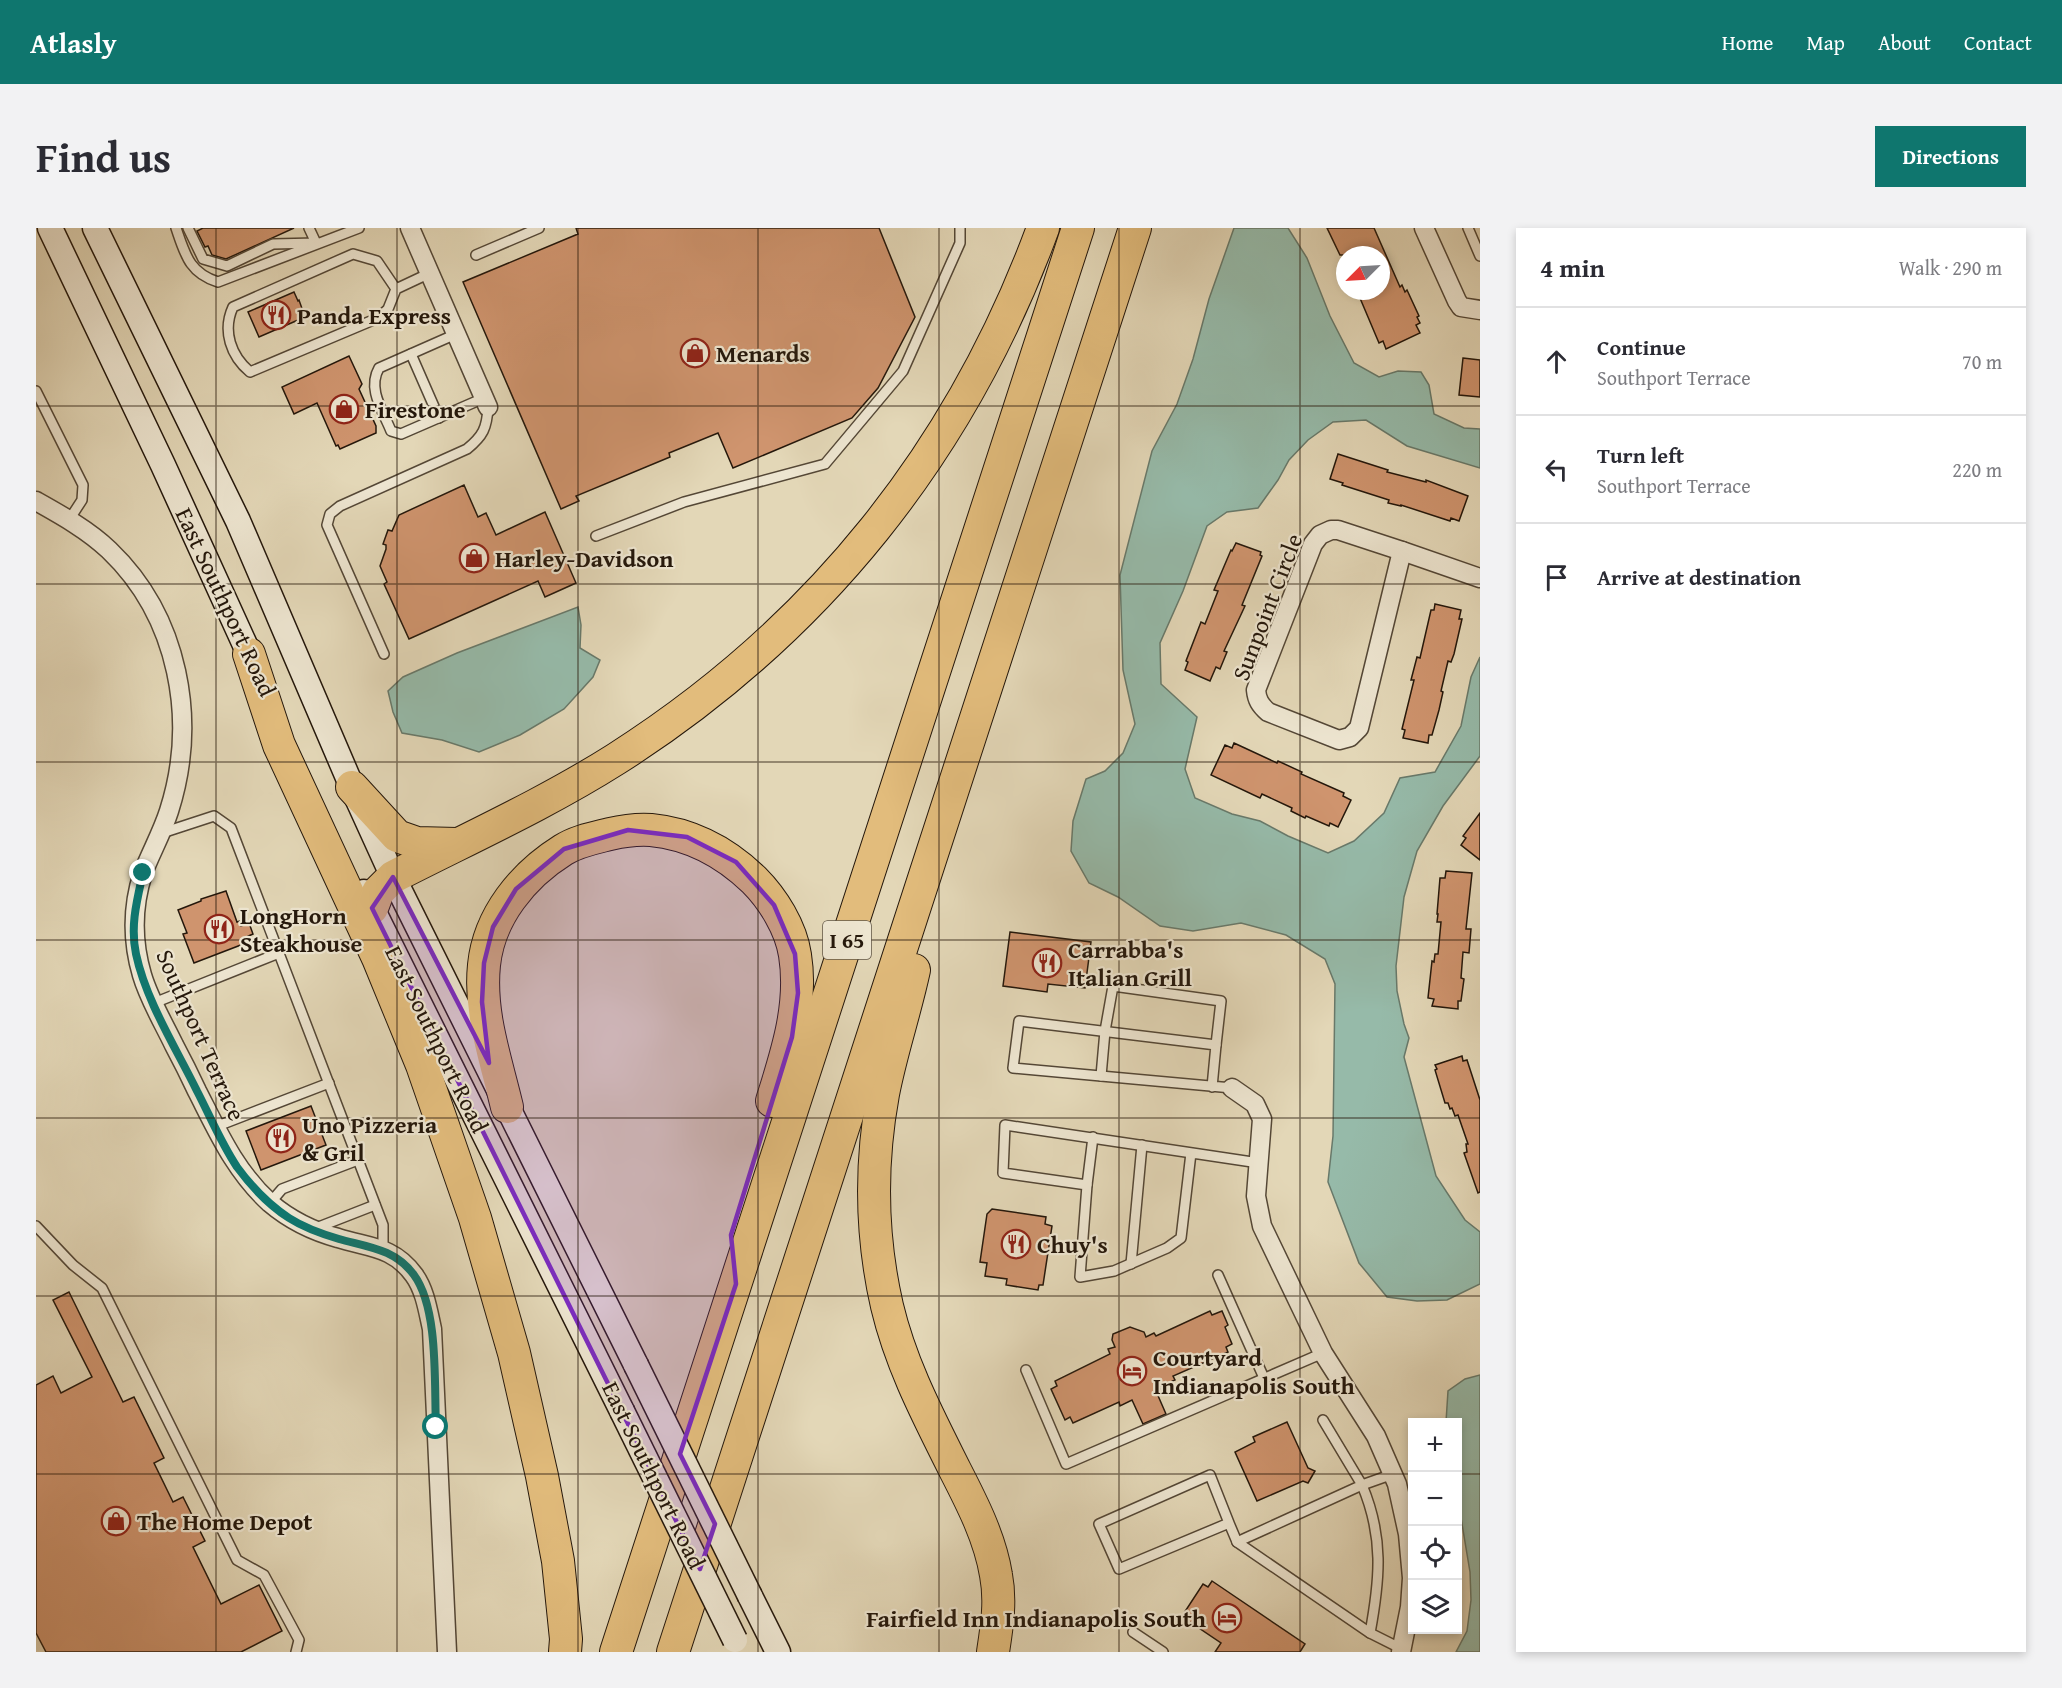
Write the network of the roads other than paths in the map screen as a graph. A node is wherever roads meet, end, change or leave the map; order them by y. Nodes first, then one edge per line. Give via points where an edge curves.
1 (50, 228) edge
2 (95, 228) edge
3 (176, 228) edge
4 (188, 228) edge
5 (309, 228) edge
6 (360, 228) edge
7 (410, 228) edge
8 (539, 228) edge
9 (960, 228) edge
10 (1043, 228) edge
11 (1078, 228) edge
12 (1134, 228) edge
13 (1424, 228) edge
14 (1468, 228) edge
15 (316, 243) junction
16 (476, 255) dead end
17 (1480, 256) edge
18 (430, 273) junction
19 (396, 289) junction
20 (1480, 310) edge
21 (456, 334) junction
22 (411, 354) junction
23 (36, 391) edge
24 (486, 402) junction
25 (440, 418) junction
26 (36, 501) edge
27 (69, 520) junction
28 (596, 536) dead end
29 (1402, 551) junction
30 (1480, 578) edge
31 (249, 654) junction
32 (384, 654) dead end
33 (955, 781) junction
34 (352, 787) junction
35 (161, 833) junction
36 (458, 844) junction
37 (393, 877) junction
38 (372, 908) junction
39 (279, 953) junction
40 (154, 1003) junction
41 (1106, 1031) junction
42 (1216, 1045) junction
43 (1101, 1076) junction
44 (329, 1083) junction
45 (1212, 1087) junction
46 (1232, 1088) joint
47 (507, 1107) junction
48 (215, 1127) junction
49 (1093, 1137) junction
50 (1142, 1145) junction
51 (1191, 1153) junction
52 (358, 1160) junction
53 (1259, 1163) junction
54 (1087, 1185) junction
55 (270, 1203) junction
56 (375, 1205) junction
57 (36, 1226) edge
58 (313, 1229) junction
59 (383, 1250) junction
60 (1131, 1264) junction
61 (1218, 1275) dead end
62 (736, 1284) junction
63 (1323, 1353) junction
64 (1026, 1370) dead end
65 (1264, 1378) junction
66 (1323, 1420) dead end
67 (1393, 1474) junction
68 (1362, 1485) junction
69 (1229, 1522) junction
70 (1237, 1542) junction
71 (1133, 1632) dead end
72 (1370, 1632) junction
73 (738, 1646) edge
74 (1401, 1650) edge
75 (296, 1652) edge
76 (447, 1652) edge
77 (566, 1652) edge
78 (616, 1652) edge
79 (673, 1652) edge
80 (778, 1652) edge
81 (993, 1652) edge
82 (1163, 1652) edge

1 - 31 main road, East Southport Road
2 - 34 main road, East Southport Road via 238,521
3 - 15 lane via 192,267 218,282
4 - 15 lane via 203,260 227,266 273,244
5 - 15 lane
6 - 15 lane
7 - 18 street
8 - 16 lane
9 - 28 lane via 960,243 903,371 825,464 684,502
10 - 36 highway via 1006,320 953,418 894,505 838,572 745,664 657,732 585,778
11 - 62 highway, I 65
12 - 33 highway, I 65
13 - 20 street via 1456,301 1461,307
14 - 17 lane
18 - 19 lane
18 - 21 street
19 - 19 lane via 388,309 378,318 250,372 241,365 228,334 227,320 233,307 353,254 377,261
21 - 22 lane
21 - 24 street
22 - 25 lane
22 - 25 lane via 379,368 374,378 379,404 392,431 401,434
23 - 27 lane via 84,485 82,500
24 - 25 lane
24 - 32 lane via 487,423 479,439 467,449 330,514 327,525
26 - 27 street, Southport Terrace
27 - 35 street, Southport Terrace via 106,547 133,576 158,615 172,651 182,705 182,743 176,784
29 - 29 street, Sunpoint Circle via 1338,530 1320,535 1313,544 1256,690 1268,712 1335,739 1348,738 1356,731
29 - 30 street, Sunpoint Circle
31 - 38 main road, East Southport Road
31 - 77 highway via 279,745 378,957 422,1065 475,1218 514,1353 542,1476 558,1561
33 - 79 highway, I 65
33 - 81 highway via 912,982 883,1095 873,1199 878,1256 895,1333 912,1383 984,1532 996,1575 999,1612
34 - 36 highway via 397,836 417,843
34 - 37 main road, East Southport Road
35 - 39 lane via 214,816 231,828
35 - 40 street, Southport Terrace via 143,873 134,918 136,953
36 - 37 highway
37 - 38 highway via 378,892
37 - 47 main road, East Southport Road
38 - 73 main road, East Southport Road, bridge
39 - 40 lane
39 - 44 lane
40 - 48 street, Southport Terrace
41 - 42 lane
41 - 42 lane via 1113,986 1221,1001
41 - 43 lane
41 - 43 lane via 1019,1020 1013,1068
42 - 45 lane
43 - 45 lane
44 - 48 lane
44 - 52 lane
45 - 46 lane
46 - 53 street via 1254,1104 1262,1119
47 - 62 highway via 484,1018 484,963 494,927 530,875 564,849 628,830 687,837 736,862 764,890 790,937 798,993 792,1037 731,1234
47 - 80 main road, East Southport Road, bridge
48 - 55 street, Southport Terrace via 238,1168
49 - 50 lane
49 - 54 lane
49 - 54 lane via 1005,1125 1003,1173
50 - 51 lane
50 - 60 lane
51 - 53 lane
51 - 60 lane via 1181,1238
52 - 55 lane via 282,1189
52 - 56 lane
53 - 63 street via 1256,1196 1262,1226
54 - 60 lane via 1080,1277
55 - 58 street, Southport Terrace via 292,1220
56 - 58 lane
56 - 59 lane via 383,1225
57 - 75 lane via 73,1265 102,1288 237,1560 264,1575 299,1640
58 - 59 street, Southport Terrace
59 - 76 street, Southport Terrace via 395,1256 416,1278 432,1329
61 - 65 lane
62 - 78 highway, I 65
63 - 65 lane
63 - 67 street via 1376,1436
64 - 65 lane via 1066,1464
66 - 68 lane
67 - 68 lane
67 - 74 street via 1408,1534 1412,1578
68 - 70 lane
68 - 72 lane via 1373,1517 1379,1565
69 - 69 lane via 1119,1569 1099,1524 1210,1475
69 - 70 lane
70 - 72 lane
71 - 82 lane
72 - 74 lane

